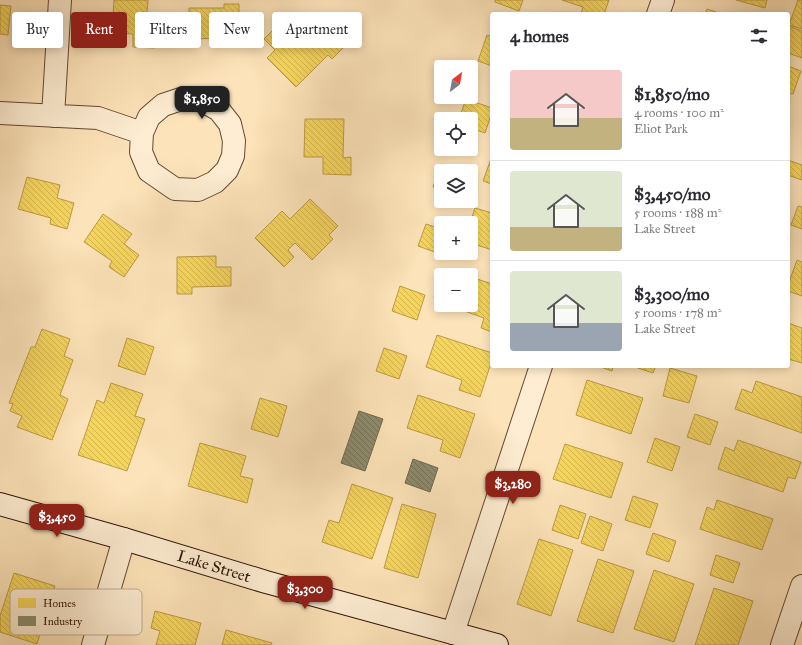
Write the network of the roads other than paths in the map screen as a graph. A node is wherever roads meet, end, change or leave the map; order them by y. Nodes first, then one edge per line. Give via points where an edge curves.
1 (60, 0) edge
2 (663, 0) edge
3 (659, 12) edge
4 (0, 113) edge
5 (53, 116) junction
6 (142, 133) junction
7 (540, 368) edge
8 (0, 504) edge
9 (124, 539) junction
10 (802, 586) edge
11 (109, 589) edge
12 (453, 633) junction
13 (96, 635) edge
14 (93, 645) edge
15 (497, 645) edge
16 (782, 645) edge

1 - 5 street
2 - 3 street
4 - 5 street
5 - 6 street via 98,118
6 - 6 street via 150,117 163,105 184,98 201,100 219,110 230,124 234,141 233,156 227,170 215,182 198,190 175,189 149,171 141,152
7 - 12 street
8 - 9 street, Lake Street
9 - 11 street
9 - 12 street, Lake Street via 266,582
10 - 16 street
12 - 15 street, Lake Street
13 - 14 street

